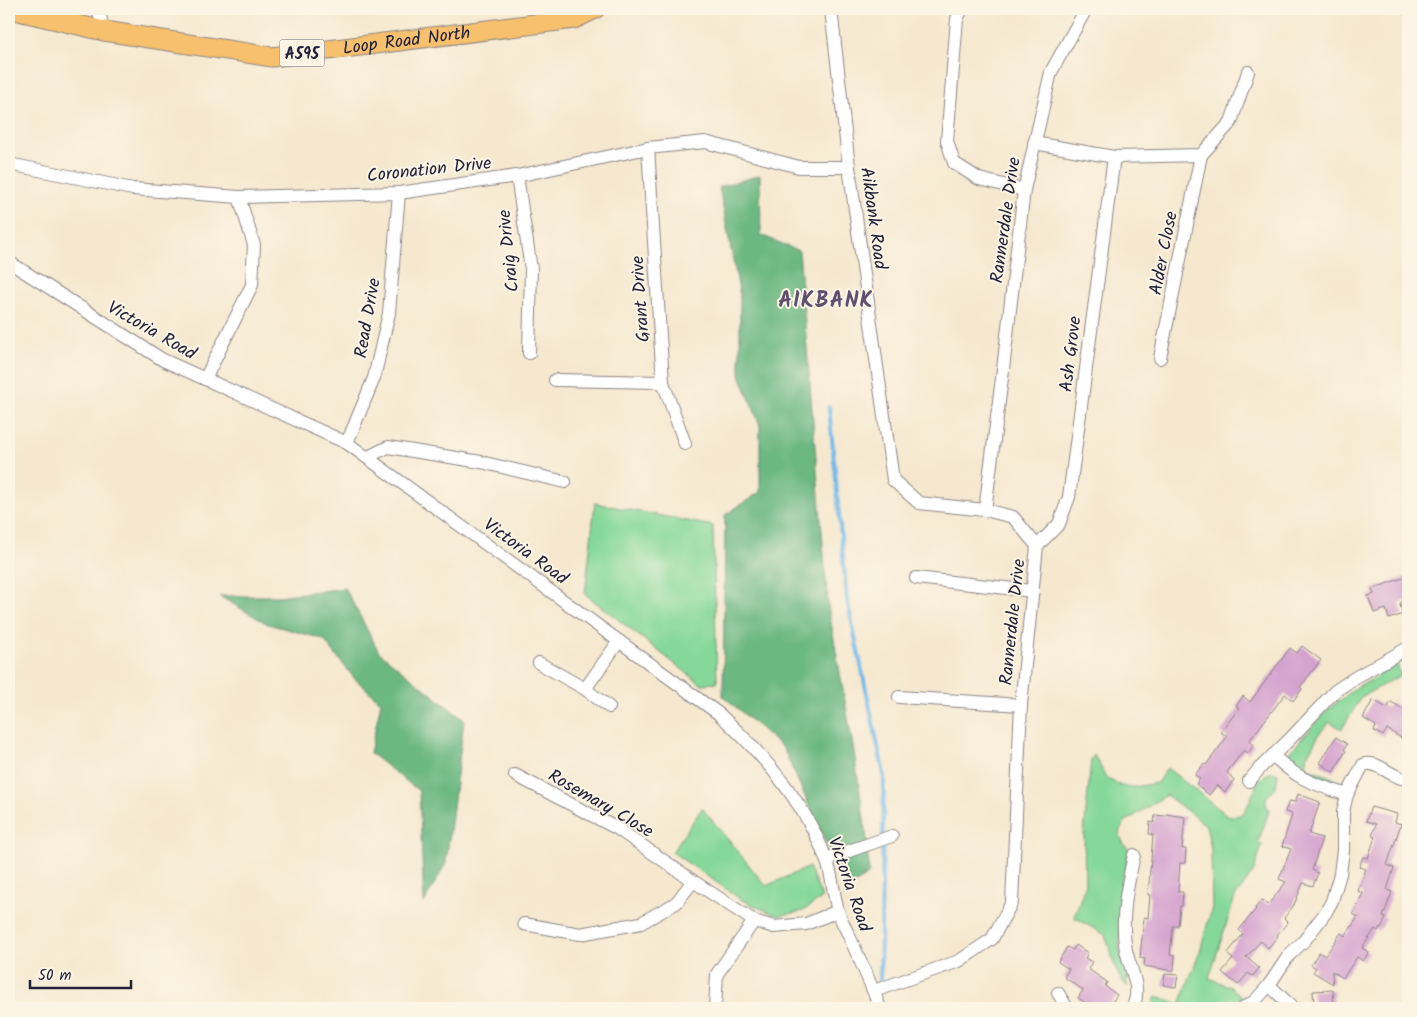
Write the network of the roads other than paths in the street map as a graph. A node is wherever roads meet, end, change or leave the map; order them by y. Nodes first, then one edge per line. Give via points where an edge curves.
1 (10, 9) edge
2 (98, 9) edge
3 (595, 9) edge
4 (831, 9) edge
5 (962, 9) edge
6 (1086, 9) edge
7 (104, 31) junction
8 (1248, 72) dead end
9 (1034, 143) junction
10 (648, 148) junction
11 (1201, 155) junction
12 (1114, 157) junction
13 (9, 164) edge
14 (849, 167) junction
15 (517, 176) junction
16 (1024, 190) junction
17 (399, 194) junction
18 (239, 197) junction
19 (9, 262) edge
20 (529, 353) dead end
21 (1160, 358) dead end
22 (205, 379) junction
23 (555, 380) dead end
24 (664, 382) junction
25 (347, 443) junction
26 (685, 444) dead end
27 (368, 457) junction
28 (565, 482) dead end
29 (985, 510) junction
30 (1037, 546) junction
31 (916, 578) dead end
32 (1033, 591) junction
33 (619, 641) junction
34 (1408, 648) edge
35 (539, 663) dead end
36 (585, 689) junction
37 (899, 696) dead end
38 (1021, 704) junction
39 (609, 707) dead end
40 (1272, 755) junction
41 (515, 775) dead end
42 (1408, 779) edge
43 (1249, 781) dead end
44 (1347, 795) junction
45 (892, 836) dead end
46 (1134, 855) dead end
47 (826, 859) junction
48 (693, 881) junction
49 (838, 910) junction
50 (754, 921) junction
51 (524, 924) dead end
52 (1269, 985) junction
53 (874, 991) junction
54 (1058, 993) dead end
55 (1136, 1007) edge
56 (714, 1008) edge
57 (880, 1008) edge
58 (1067, 1008) edge
59 (1243, 1008) edge
60 (1293, 1008) edge

1 - 7 highway, Loop Road North / A595
2 - 7 street
3 - 7 highway, Loop Road North / A595 via 574,19 272,57
4 - 14 street, Aikbank Road
5 - 16 street via 957,20 946,141 954,163 979,179
6 - 9 street, Rannerdale Drive via 1050,72
8 - 11 street via 1231,122
9 - 12 street
9 - 16 street, Rannerdale Drive
10 - 14 street, Coronation Drive via 705,142 799,167
10 - 15 street, Coronation Drive
10 - 24 street, Grant Drive
11 - 12 street
11 - 21 street, Alder Close
12 - 30 street, Ash Grove via 1069,497 1059,524
13 - 18 street, Coronation Drive via 133,189
14 - 29 street, Aikbank Road via 893,480 919,504
15 - 17 street, Coronation Drive
15 - 20 street, Craig Drive via 531,269
16 - 29 street, Rannerdale Drive
17 - 18 street, Coronation Drive
17 - 25 street, Read Drive via 389,313 374,378
18 - 22 street via 254,245 252,285
19 - 22 street, Victoria Road via 163,360
22 - 25 street, Victoria Road
23 - 24 street
24 - 26 street, Grant Drive
25 - 27 street, Victoria Road
27 - 28 street via 388,447 481,462
27 - 33 street, Victoria Road
29 - 30 street, Rannerdale Drive via 1013,517
30 - 32 street, Rannerdale Drive
31 - 32 street
32 - 38 street, Rannerdale Drive
33 - 36 street
33 - 47 street, Victoria Road via 719,714 742,735 792,796
34 - 40 street via 1335,691
35 - 36 street
36 - 39 street
37 - 38 street
38 - 53 street, Rannerdale Drive via 1012,902 992,939 959,961
40 - 43 street
40 - 44 street via 1301,778
41 - 48 street, Rosemary Close via 618,829
42 - 44 street via 1401,779 1367,763
44 - 52 street via 1340,874 1332,901 1318,926 1289,955
45 - 47 street
46 - 55 street via 1128,882 1124,942 1137,989
47 - 49 street, Victoria Road
48 - 50 street, Rosemary Close
48 - 51 street via 676,903 641,923 580,934
49 - 50 street, Rosemary Close via 806,924 774,927
49 - 53 street, Victoria Road
50 - 56 street via 717,974
52 - 59 street
52 - 60 street
53 - 57 street, Victoria Road
54 - 58 street

